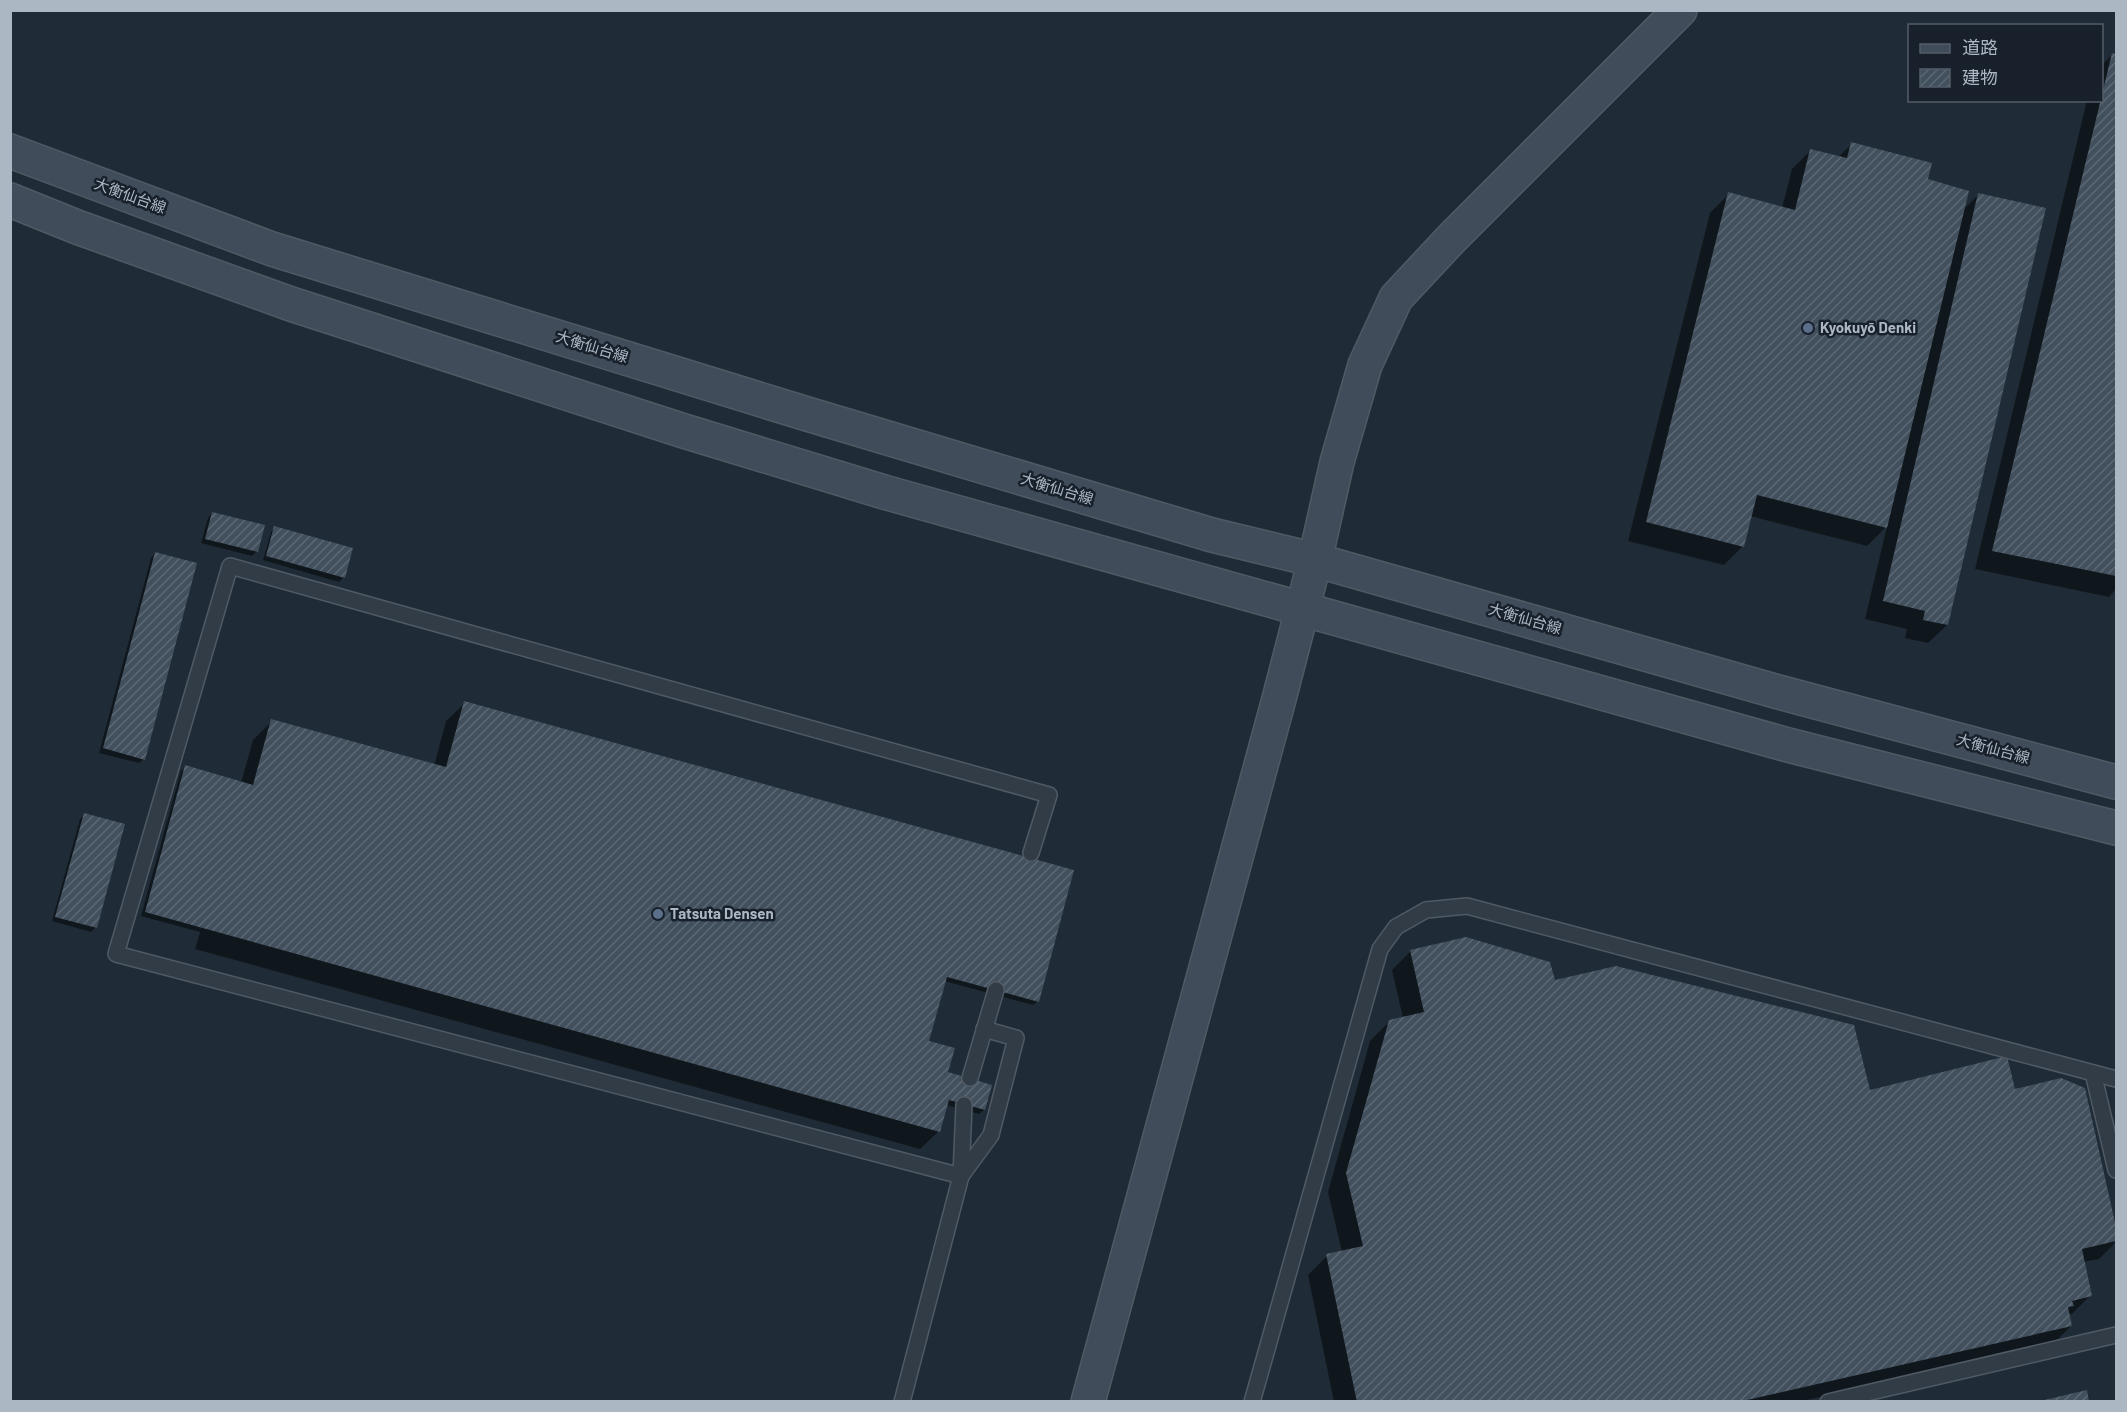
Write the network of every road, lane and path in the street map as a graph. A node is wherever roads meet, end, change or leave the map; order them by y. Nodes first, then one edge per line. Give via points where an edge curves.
1 (1680, 10) edge
2 (10, 151) edge
3 (10, 200) edge
4 (1315, 560) junction
5 (1302, 608) junction
6 (2116, 782) edge
7 (2116, 828) edge
8 (1031, 853) dead end
9 (996, 990) dead end
10 (984, 1029) junction
11 (2093, 1073) junction
12 (970, 1078) dead end
13 (2116, 1078) edge
14 (964, 1105) dead end
15 (2116, 1170) edge
16 (961, 1176) junction
17 (2116, 1335) edge
18 (902, 1401) edge
19 (1088, 1401) edge
20 (1252, 1401) edge
21 (1828, 1401) edge

1 - 4 main road via 1396,298 1365,365 1337,462
2 - 4 main road, 大衡仙台線 via 284,252 792,410 1212,535
3 - 5 main road via 291,304 684,430 884,492
4 - 5 main road
4 - 6 main road, 大衡仙台線 via 1775,691
5 - 7 main road via 1788,745
5 - 19 main road
8 - 16 lane via 1049,795 230,566 116,954
9 - 10 lane
10 - 12 lane
10 - 16 lane via 1016,1038 991,1135
11 - 13 lane
11 - 15 lane
11 - 20 lane via 1467,906 1426,910 1396,927 1380,949
14 - 16 lane
16 - 18 lane
17 - 21 lane

